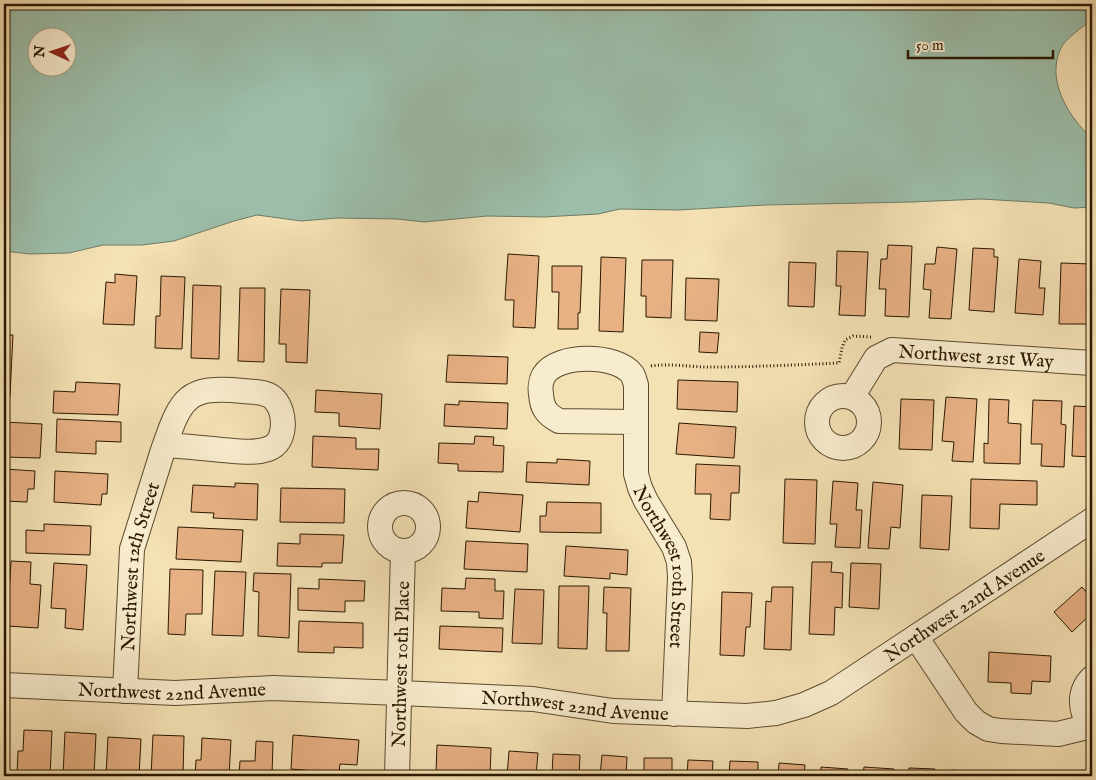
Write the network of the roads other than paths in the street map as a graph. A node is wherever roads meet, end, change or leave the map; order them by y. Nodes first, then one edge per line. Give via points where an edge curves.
1 (1092, 363) edge
2 (852, 397) dead end
3 (635, 422) junction
4 (165, 445) junction
5 (1092, 520) edge
6 (403, 551) dead end
7 (916, 637) junction
8 (1092, 678) edge
9 (4, 685) edge
10 (125, 691) junction
11 (400, 693) junction
12 (674, 714) junction
13 (1092, 727) edge
14 (397, 776) edge

1 - 2 street, Northwest 21st Way via 892,350 876,358
3 - 3 street, Northwest 10th Street via 636,385 633,374 623,366 604,359 578,359 561,362 544,375 540,387 548,415 559,420
3 - 12 street, Northwest 10th Street via 636,474 640,488 674,547 679,562
4 - 4 street, Northwest 12th Street via 177,413 199,391 219,388 267,394 276,400 282,413 283,429 279,441 270,449 253,452
4 - 10 street, Northwest 12th Street via 132,549
5 - 7 street, Northwest 22nd Avenue
6 - 11 street, Northwest 10th Place
7 - 12 street, Northwest 22nd Avenue via 831,693 804,705 776,713 747,716
7 - 13 street via 966,712 988,729 1058,734
8 - 13 street via 1081,700 1085,719
9 - 10 street, Northwest 22nd Avenue
10 - 11 street, Northwest 22nd Avenue via 175,693 273,688
11 - 12 street, Northwest 22nd Avenue via 533,699 613,711
11 - 14 street, Northwest 10th Place

